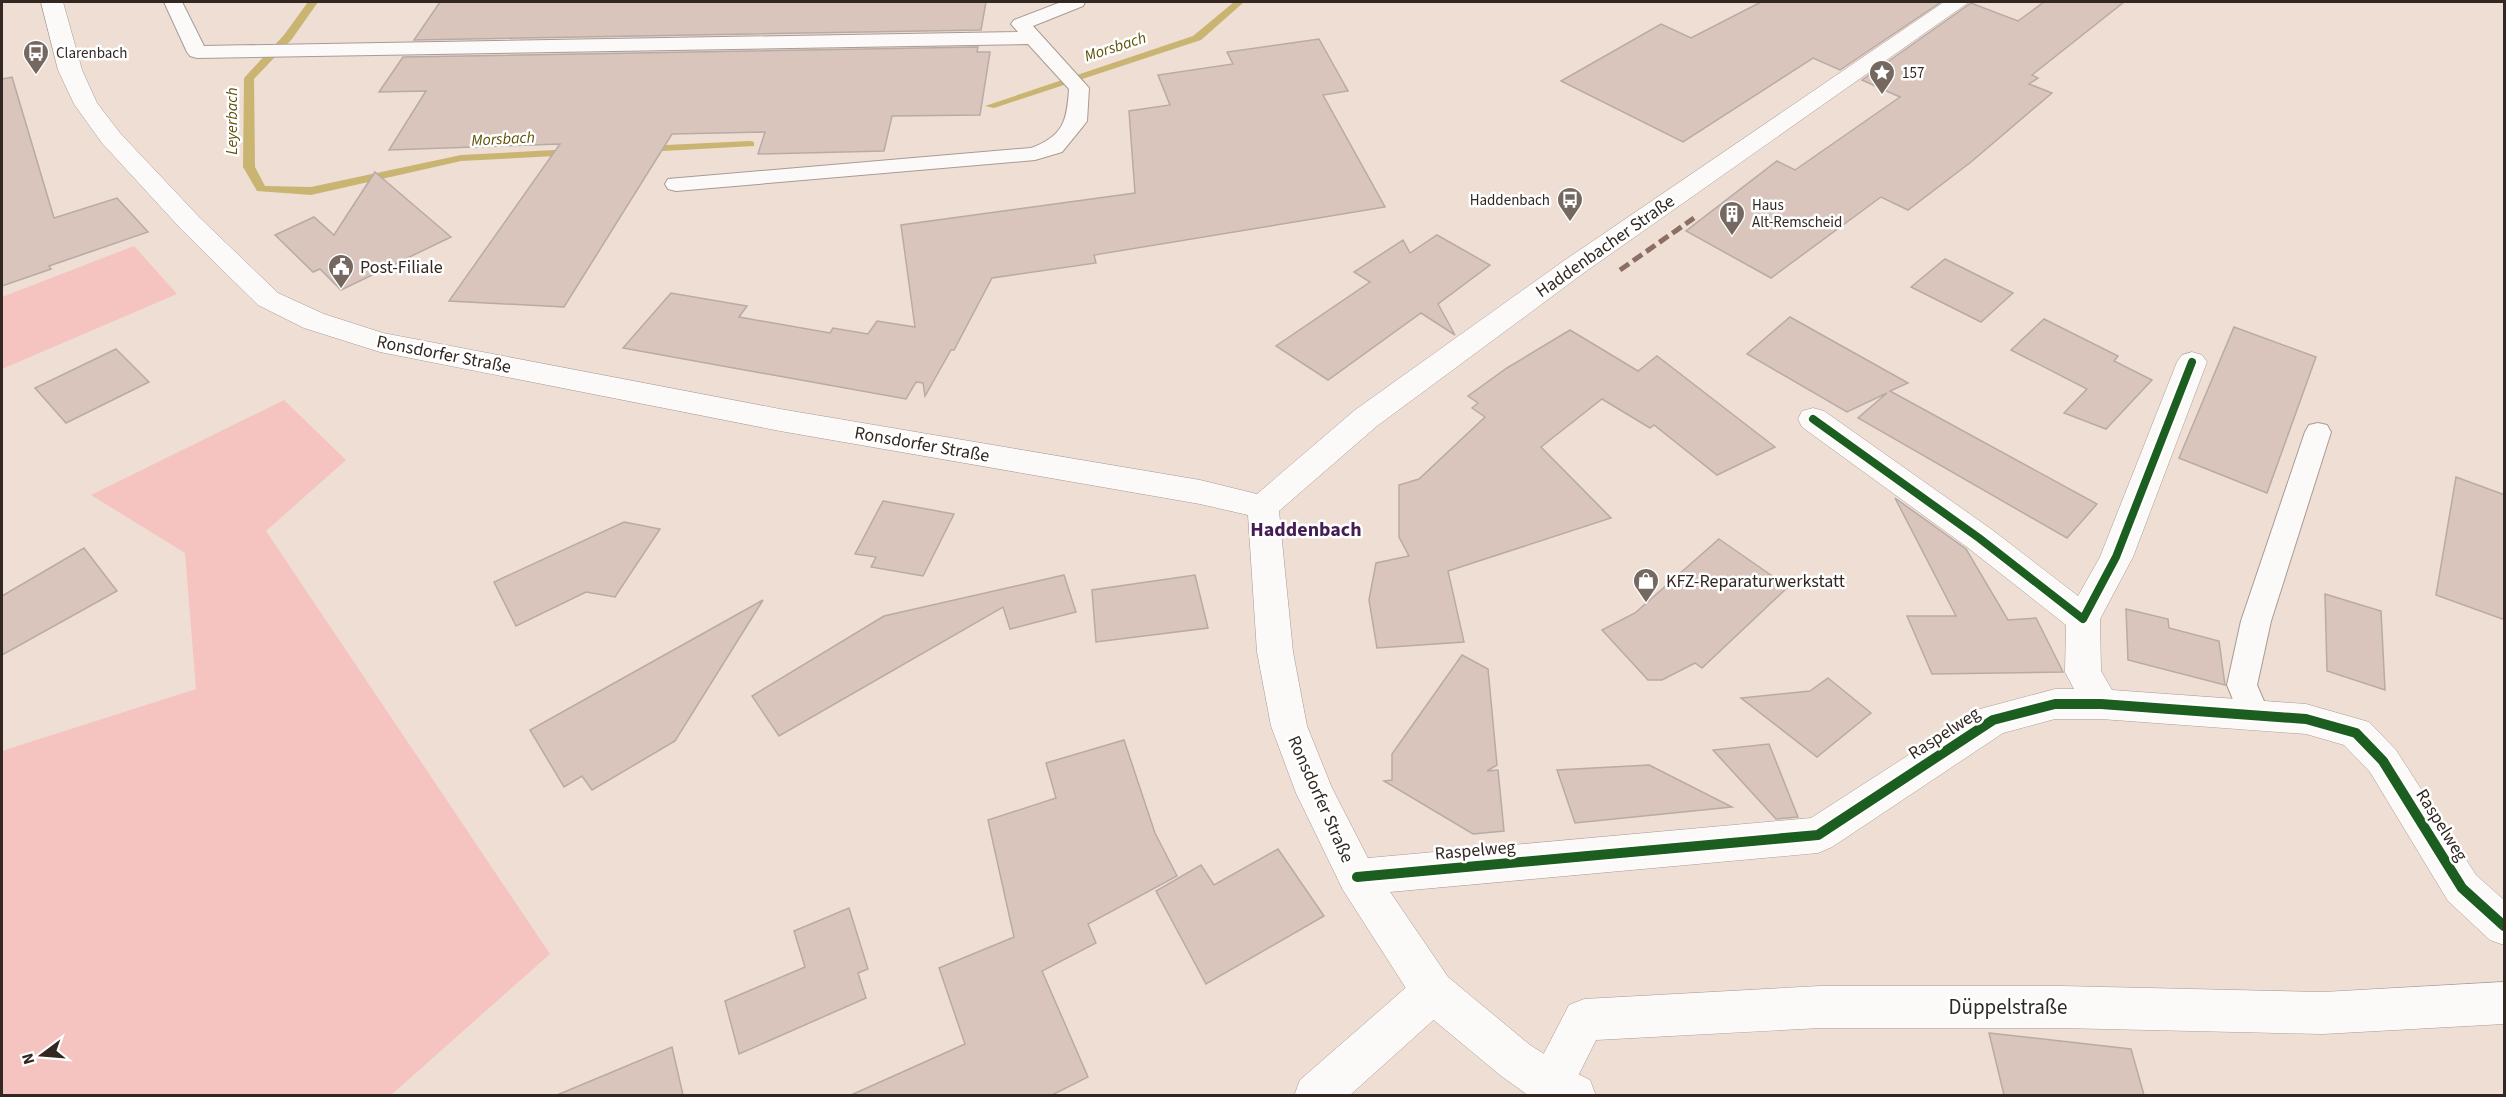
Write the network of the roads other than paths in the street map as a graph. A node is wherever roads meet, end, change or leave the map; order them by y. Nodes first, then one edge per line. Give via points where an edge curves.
1 (52, 2) edge
2 (173, 2) edge
3 (1076, 2) edge
4 (1958, 2) edge
5 (1033, 38) junction
6 (676, 183) dead end
7 (2192, 362) dead end
8 (1813, 419) dead end
9 (2318, 432) dead end
10 (1263, 507) junction
11 (2083, 619) junction
12 (2101, 704) junction
13 (2254, 715) junction
14 (1357, 878) junction
15 (2505, 926) edge
16 (1433, 992) junction
17 (2505, 1003) edge
18 (1559, 1092) edge
19 (1316, 1095) edge

1 - 10 main road, Ronsdorfer Straße via 70,70 86,104 111,138 268,299 314,321 380,342 769,418 1200,492
2 - 5 lane via 197,52
3 - 5 lane via 1021,24
4 - 10 main road, Haddenbacher Straße via 1366,418
5 - 6 lane via 1079,88 1077,121 1054,147 1035,154
7 - 11 main road via 2116,557
8 - 11 main road via 1979,538
9 - 13 lane via 2256,621 2242,684
10 - 14 main road, Ronsdorfer Straße via 1275,652 1289,726 1315,793
11 - 12 main road via 2083,672
12 - 13 main road, Raspelweg
12 - 14 main road, Raspelweg via 2055,704 1993,720 1818,835
13 - 15 main road, Raspelweg via 2306,718 2356,733 2383,761 2462,888
14 - 16 main road, Ronsdorfer Straße
16 - 18 main road, Ronsdorfer Straße
16 - 19 main road
17 - 18 main road, Düppelstraße via 2323,1013 1820,1006 1584,1020

